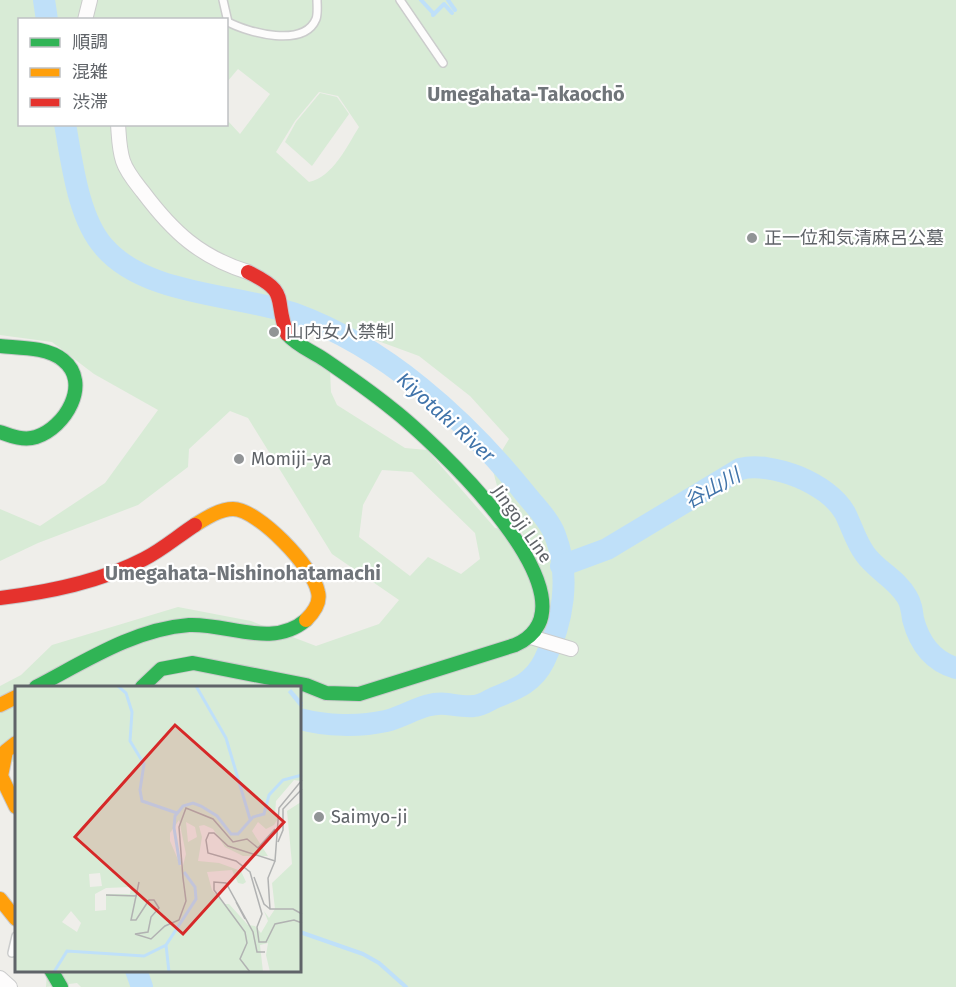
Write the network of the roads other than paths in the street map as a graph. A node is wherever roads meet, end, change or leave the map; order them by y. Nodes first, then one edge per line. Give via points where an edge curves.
1 (90, 0) edge
2 (223, 0) edge
3 (317, 0) edge
4 (400, 0) edge
5 (86, 18) edge
6 (227, 18) edge
7 (228, 22) edge
8 (443, 63) dead end
9 (118, 126) edge
10 (248, 272) joint
11 (0, 346) edge
12 (6, 436) edge
13 (0, 598) edge
14 (533, 638) junction
15 (571, 649) dead end
16 (38, 686) edge
17 (143, 686) edge
18 (15, 698) edge
19 (0, 705) edge
20 (15, 744) edge
21 (0, 776) edge
22 (15, 805) edge
23 (0, 899) edge
24 (15, 913) edge
25 (15, 940) edge
26 (12, 953) dead end
27 (52, 972) edge
28 (0, 978) edge
29 (10, 987) edge
30 (61, 987) edge

1 - 5 street
2 - 6 lane
3 - 7 lane via 316,19 304,34 290,37
4 - 8 lane
9 - 10 street via 124,163 150,202 182,237 224,264
10 - 14 main road, Jingoji Line via 271,282 281,295 288,336 423,435 490,507 537,575 543,611
11 - 12 main road via 41,351 62,359 77,382 74,398 56,425 37,436
13 - 16 main road via 62,590 114,572 147,557 216,514 234,509 263,523 300,562 318,588 318,603 312,615 291,630 260,633 192,625 171,628 138,638
14 - 15 street
14 - 17 main road via 359,694 326,693 306,685 193,663 161,669
18 - 19 main road
20 - 21 main road via 6,751
21 - 22 main road
23 - 24 main road
25 - 26 lane
27 - 30 main road
28 - 29 street

